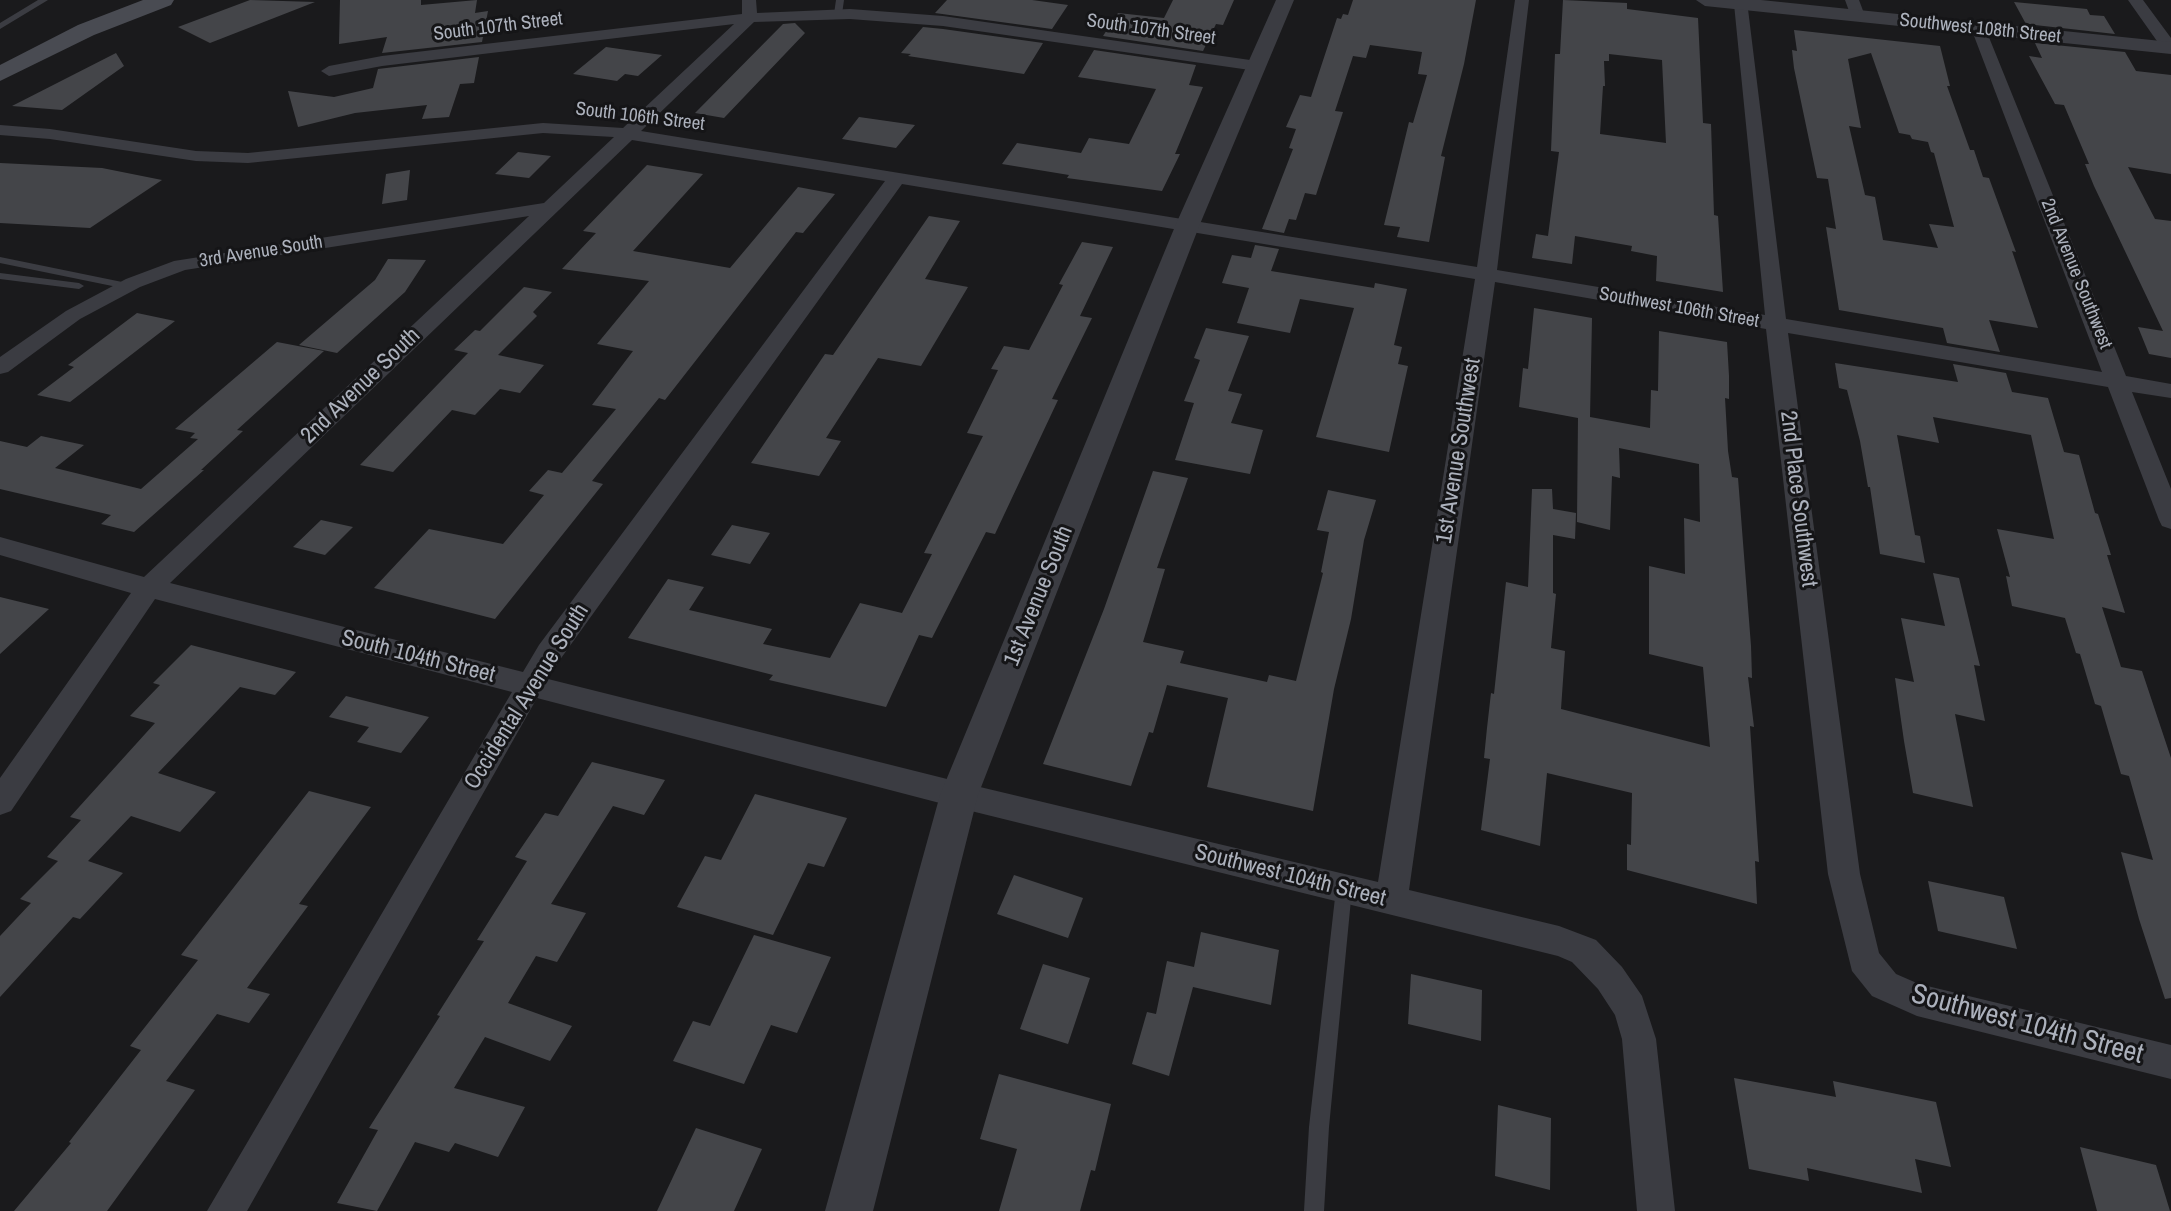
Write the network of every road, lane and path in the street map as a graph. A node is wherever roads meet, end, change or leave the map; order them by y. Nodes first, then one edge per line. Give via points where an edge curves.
1 (41, 0) edge
2 (147, 0) edge
3 (163, 0) edge
4 (1285, 0) edge
5 (1522, 0) edge
6 (1705, 0) edge
7 (2136, 0) edge
8 (1742, 4) junction
9 (839, 7) edge
10 (1854, 8) edge
11 (749, 9) edge
12 (105, 22) junction
13 (0, 27) edge
14 (1979, 28) junction
15 (2171, 48) edge
16 (1257, 66) junction
17 (329, 71) dead end
18 (0, 74) edge
19 (0, 130) edge
20 (627, 134) junction
21 (897, 178) junction
22 (547, 208) junction
23 (1188, 224) junction
24 (0, 260) edge
25 (1486, 275) junction
26 (0, 276) edge
27 (121, 289) junction
28 (1776, 324) junction
29 (0, 367) edge
30 (2119, 382) junction
31 (2171, 391) edge
32 (2171, 520) edge
33 (0, 546) edge
34 (149, 588) junction
35 (528, 685) junction
36 (959, 795) junction
37 (0, 802) edge
38 (1344, 889) junction
39 (1391, 901) junction
40 (1610, 978) joint
41 (1884, 985) joint
42 (2171, 1062) edge
43 (226, 1211) edge
44 (849, 1211) edge
45 (1314, 1211) edge
46 (1656, 1211) edge

1 - 13 lane
2 - 12 street
3 - 12 main road
4 - 16 street, 1st Avenue South
5 - 25 street, 1st Avenue Southwest
6 - 8 street, Southwest 108th Street
7 - 15 street
8 - 10 street, Southwest 108th Street
8 - 28 street, 2nd Place Southwest
9 - 11 street, South 107th Street
9 - 16 street, South 107th Street
10 - 14 street, Southwest 108th Street
11 - 17 street, South 107th Street
11 - 20 street, 2nd Avenue South
12 - 18 main road
14 - 15 street, Southwest 108th Street
14 - 30 street, 2nd Avenue Southwest
16 - 23 street, 1st Avenue South
19 - 20 street, South 106th Street via 238,158 543,128
20 - 21 street, South 106th Street
20 - 22 street, 2nd Avenue South
21 - 23 street, South 106th Street
21 - 35 street, Occidental Avenue South
22 - 27 street, 3rd Avenue South via 210,259 158,272
22 - 34 street, 2nd Avenue South
23 - 25 street, Southwest 106th Street
23 - 36 street, 1st Avenue South
24 - 27 lane
25 - 28 street, Southwest 106th Street
25 - 39 street, 1st Avenue Southwest
26 - 27 lane
27 - 29 street, 3rd Avenue South via 73,315
28 - 30 street, Southwest 106th Street
28 - 41 street, 2nd Place Southwest via 1844,874 1864,960
30 - 31 street, Southwest 106th Street
30 - 32 street, 2nd Avenue Southwest
33 - 34 street, South 104th Street
34 - 35 street, South 104th Street
34 - 37 street, 2nd Avenue South
35 - 36 street, South 104th Street
35 - 43 street, Occidental Avenue South
36 - 38 street, Southwest 104th Street
36 - 44 street, 1st Avenue South
38 - 39 street, Southwest 104th Street
38 - 45 lane
39 - 40 street, Southwest 104th Street via 1559,941 1584,951
40 - 46 street via 1630,1008 1639,1039
41 - 42 street, Southwest 104th Street via 1917,1000

